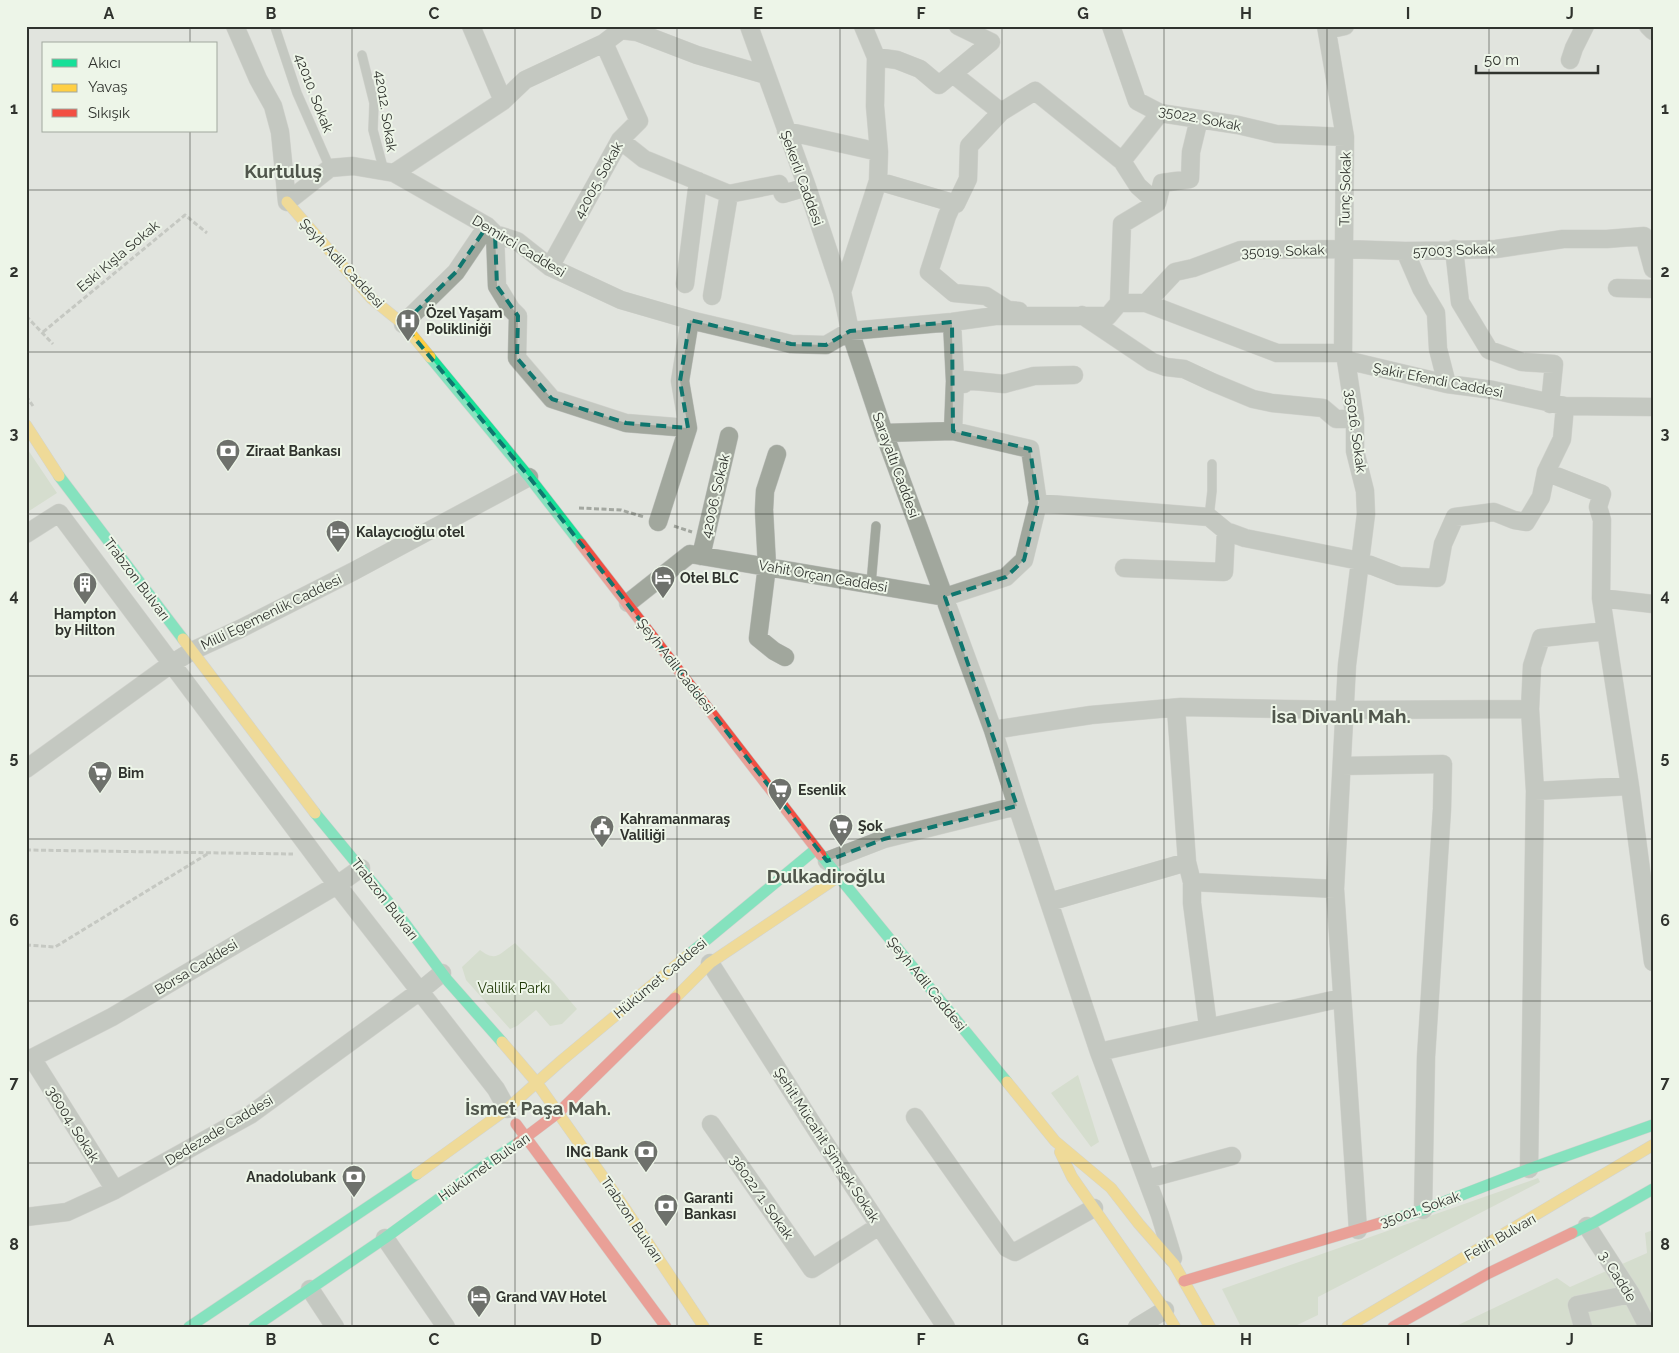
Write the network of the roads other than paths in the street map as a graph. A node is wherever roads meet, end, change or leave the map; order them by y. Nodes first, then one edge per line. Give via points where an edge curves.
1 (235, 26) edge
2 (471, 26) edge
3 (749, 26) edge
4 (863, 26) edge
5 (958, 26) edge
6 (1111, 26) edge
7 (1345, 26) edge
8 (1585, 26) edge
9 (1648, 26) edge
10 (275, 27) edge
11 (619, 28) edge
12 (1327, 28) edge
13 (1653, 31) edge
14 (604, 43) junction
15 (362, 54) dead end
16 (876, 57) junction
17 (1570, 60) dead end
18 (953, 74) junction
19 (766, 75) junction
20 (503, 101) junction
21 (1001, 112) junction
22 (1160, 113) junction
23 (1199, 119) junction
24 (786, 131) junction
25 (1345, 137) junction
26 (620, 140) junction
27 (879, 152) junction
28 (1122, 161) junction
29 (330, 168) junction
30 (389, 172) junction
31 (698, 181) junction
32 (878, 181) junction
33 (807, 187) junction
34 (730, 194) junction
35 (287, 202) junction
36 (1157, 202) junction
37 (953, 203) junction
38 (491, 230) junction
39 (1344, 249) junction
40 (1454, 249) junction
41 (1405, 251) junction
42 (550, 267) junction
43 (1653, 269) edge
44 (685, 284) dead end
45 (1617, 288) dead end
46 (1653, 289) edge
47 (842, 292) junction
48 (712, 296) dead end
49 (1119, 303) junction
50 (1146, 303) junction
51 (1082, 315) junction
52 (690, 320) junction
53 (952, 322) junction
54 (403, 324) junction
55 (850, 331) junction
56 (1344, 356) junction
57 (1074, 375) dead end
58 (955, 381) junction
59 (1447, 384) junction
60 (1558, 405) junction
61 (1653, 407) edge
62 (1356, 419) junction
63 (26, 426) edge
64 (688, 428) junction
65 (953, 431) junction
66 (884, 433) junction
67 (729, 436) dead end
68 (777, 454) dead end
69 (1212, 464) dead end
70 (1546, 472) junction
71 (529, 476) junction
72 (1038, 503) junction
73 (1209, 517) junction
74 (658, 522) road end
75 (876, 526) dead end
76 (1226, 531) junction
77 (26, 534) edge
78 (701, 556) junction
79 (1360, 561) junction
80 (767, 566) junction
81 (1124, 568) dead end
82 (870, 584) junction
83 (945, 598) junction
84 (1600, 598) junction
85 (628, 603) junction
86 (1653, 604) edge
87 (1606, 631) junction
88 (192, 651) junction
89 (785, 656) dead end
90 (166, 667) junction
91 (1176, 708) junction
92 (1530, 709) junction
93 (1345, 710) junction
94 (993, 730) junction
95 (31, 766) edge
96 (1342, 766) junction
97 (1630, 786) junction
98 (1534, 791) junction
99 (1017, 806) junction
100 (821, 855) junction
101 (1187, 862) junction
102 (361, 868) junction
103 (838, 877) junction
104 (1192, 882) junction
105 (337, 885) junction
106 (1335, 889) junction
107 (1049, 902) junction
108 (1651, 919) edge
109 (1653, 962) edge
110 (710, 963) junction
111 (442, 973) junction
112 (420, 991) junction
113 (1342, 998) junction
114 (1208, 1026) junction
115 (1099, 1052) junction
116 (29, 1058) edge
117 (538, 1084) junction
118 (507, 1110) junction
119 (559, 1112) junction
120 (914, 1117) dead end
121 (711, 1124) dead end
122 (1653, 1125) edge
123 (526, 1138) junction
124 (1055, 1141) junction
125 (1649, 1149) edge
126 (1232, 1156) dead end
127 (1529, 1169) junction
128 (1147, 1179) junction
129 (1653, 1188) edge
130 (115, 1190) junction
131 (1094, 1208) junction
132 (1423, 1210) junction
133 (26, 1217) edge
134 (879, 1226) junction
135 (1587, 1226) junction
136 (1358, 1230) junction
137 (385, 1238) junction
138 (1174, 1264) junction
139 (1184, 1281) junction
140 (310, 1289) junction
141 (1630, 1294) junction
142 (1165, 1310) junction
143 (189, 1327) edge
144 (254, 1327) edge
145 (335, 1327) edge
146 (446, 1327) edge
147 (666, 1327) edge
148 (704, 1327) edge
149 (946, 1327) edge
150 (1137, 1327) edge
151 (1176, 1327) edge
152 (1210, 1327) edge
153 (1347, 1327) edge
154 (1393, 1327) edge
155 (1583, 1327) edge
156 (1648, 1327) edge

1 - 35 street via 273,106 280,132
2 - 20 street
3 - 19 street, Şekerli Caddesi
4 - 16 street
5 - 18 street via 991,42
6 - 22 street, 35022. Sokak via 1136,101
7 - 12 street
8 - 17 street
9 - 13 street
10 - 29 lane, 42010. Sokak via 297,93
11 - 14 street
11 - 19 street
12 - 25 street, Tunç Sokak
14 - 20 street via 525,80
14 - 26 street, 42005. Sokak via 639,121
15 - 30 lane, 42012. Sokak via 374,103 373,130
16 - 18 street via 897,60 920,69 939,85
16 - 27 street via 875,106
18 - 21 street
19 - 24 street, Şekerli Caddesi
20 - 30 street
21 - 28 street via 1035,91
21 - 37 street via 969,146 968,179 956,204
22 - 23 street, 35022. Sokak
22 - 28 street
23 - 25 street, 35022. Sokak via 1276,134
23 - 36 street via 1191,152 1190,179 1162,183
24 - 27 street
24 - 33 street, Şekerli Caddesi
25 - 39 street, Tunç Sokak
26 - 31 street via 644,159
26 - 42 street, 42005. Sokak
27 - 32 street
28 - 36 street via 1138,186
29 - 30 street, Demirci Caddesi via 354,166
29 - 35 street
30 - 38 street, Demirci Caddesi
31 - 34 street
31 - 44 street
32 - 37 street
32 - 47 street
33 - 34 street via 782,194 780,184
33 - 47 street, Şekerli Caddesi
34 - 48 street
35 - 54 main road, Şeyh Adil Caddesi via 371,298
36 - 49 street via 1122,224
37 - 51 street via 929,272 954,293 986,296 1008,310
38 - 42 street, Demirci Caddesi via 517,241
38 - 54 street via 456,272
38 - 64 street via 497,286 518,316 516,358 552,399 626,423
39 - 41 street, 57003 Sokak
39 - 50 street, 35019. Sokak via 1241,250 1175,272
39 - 56 street, Tunç Sokak
40 - 41 street, 57003 Sokak
40 - 43 street, 57003 Sokak via 1496,249 1563,239 1644,236
40 - 60 street via 1460,302 1489,350 1522,362 1554,364
41 - 59 street via 1436,312 1438,349
42 - 52 street, Demirci Caddesi via 621,300
45 - 46 street
47 - 55 street, Şekerli Caddesi
49 - 50 street
49 - 51 street via 1108,316
50 - 56 street, Şakir Efendi Caddesi via 1277,353
51 - 53 street via 995,316
51 - 62 street via 1152,362 1184,369 1253,399 1323,408 1336,419
52 - 55 street, Demirci Caddesi via 791,344 826,345
52 - 64 street via 680,381
53 - 55 street
53 - 58 street
54 - 71 main road, Şeyh Adil Caddesi
55 - 66 street, Sarayaltı Caddesi
56 - 59 street, Şakir Efendi Caddesi
56 - 62 street, 35016. Sokak
57 - 58 street via 1034,376 1004,384 965,380 964,384 956,384
58 - 65 street
59 - 60 street, Şakir Efendi Caddesi via 1493,390
60 - 61 street, Şakir Efendi Caddesi
60 - 70 street via 1562,439
62 - 79 street, 35016. Sokak via 1356,450 1366,506
63 - 88 main road, Trabzon Bulvarı via 58,476
64 - 74 street
65 - 66 street
65 - 72 street via 1030,449
66 - 83 street, Sarayaltı Caddesi
67 - 78 street, 42006. Sokak
68 - 80 street via 765,491
69 - 73 lane
70 - 79 street via 1541,497 1526,522 1494,512 1455,517 1443,544 1437,578 1399,576
70 - 84 street via 1602,494 1598,507 1602,520
71 - 85 main road, Şeyh Adil Caddesi
71 - 88 street, Milli Egemenlik Caddesi via 346,575
72 - 73 street
72 - 83 street via 1024,560 1006,577
73 - 76 street
75 - 82 lane
76 - 79 street via 1245,538
76 - 81 street via 1224,572
77 - 90 street, Trabzon Bulvarı via 59,513
78 - 80 street, Vahit Orçan Caddesi
78 - 85 street, Vahit Orçan Caddesi via 690,554
79 - 93 street, 35016. Sokak via 1347,665
80 - 82 street, Vahit Orçan Caddesi
80 - 89 street via 758,638
82 - 83 street, Vahit Orçan Caddesi
83 - 94 street, Sarayaltı Caddesi
84 - 86 street
84 - 87 street
85 - 100 main road, Şeyh Adil Caddesi
87 - 92 street via 1541,638 1532,666
87 - 97 street
88 - 90 street, Milli Egemenlik Caddesi
88 - 102 main road, Trabzon Bulvarı
90 - 95 street, Milli Egemenlik Caddesi
90 - 105 street, Trabzon Bulvarı
91 - 93 street
91 - 94 street via 1091,715
91 - 101 street
92 - 93 street
92 - 98 street
93 - 96 street, 35016. Sokak
94 - 99 street, Sarayaltı Caddesi
96 - 106 street, 35016. Sokak
96 - 132 street via 1443,764 1426,1057
97 - 98 street
97 - 108 street
98 - 127 street
99 - 100 street
99 - 107 street, Sarayaltı Caddesi
100 - 103 main road, Şeyh Adil Caddesi
100 - 117 main road, Hükümet Caddesi via 568,1055
101 - 104 street
101 - 107 street
102 - 105 street, Borsa Caddesi
102 - 111 main road, Trabzon Bulvarı
103 - 110 main road, Hükümet Bulvarı
103 - 124 main road, Şeyh Adil Caddesi
104 - 106 street
104 - 114 street
105 - 112 street, Trabzon Bulvarı
105 - 116 street, Borsa Caddesi via 112,1017
106 - 113 street, 35016. Sokak
107 - 115 street, Sarayaltı Caddesi
108 - 109 street
110 - 119 main road, Hükümet Bulvarı
110 - 134 street, Şehit Mücahit Şimşek Sokak
111 - 112 street, Dedezade Caddesi
111 - 117 main road, Trabzon Bulvarı
112 - 118 street, Trabzon Bulvarı via 496,1089
112 - 130 street, Dedezade Caddesi via 250,1115
113 - 114 street
113 - 136 street, 35016. Sokak
114 - 115 street
115 - 128 street, Sarayaltı Caddesi
116 - 130 street, 36004. Sokak
117 - 118 main road, Hükümet Caddesi
117 - 119 main road, Trabzon Bulvarı
118 - 123 main road, Trabzon Bulvarı
118 - 143 main road
119 - 123 main road, Hükümet Bulvarı
119 - 148 main road, Trabzon Bulvarı
120 - 131 street via 1007,1248 1015,1252
121 - 134 street, 36022/1. Sokak via 812,1269
122 - 127 main road, 35001. Sokak
123 - 137 main road, Hükümet Bulvarı
123 - 147 main road, Trabzon Bulvarı
124 - 131 main road, Şeyh Adil Caddesi via 1072,1177
124 - 138 main road, Şeyh Adil Caddesi via 1111,1188
125 - 129 main road via 1634,1160 1634,1177 1642,1185
125 - 153 main road, Fetih Bulvarı
126 - 128 street
127 - 132 main road, 35001. Sokak
128 - 138 street, Sarayaltı Caddesi
129 - 135 main road, Fetih Bulvarı
130 - 133 street, Dedezade Caddesi via 67,1212
131 - 142 main road, Şeyh Adil Caddesi
132 - 136 main road, 35001. Sokak
134 - 149 street, Şehit Mücahit Şimşek Sokak
135 - 141 street, 3. Cadde
135 - 154 main road, Fetih Bulvarı via 1489,1273
136 - 139 main road, 35001. Sokak
137 - 140 main road, Hükümet Bulvarı
137 - 146 street
138 - 139 main road, Şeyh Adil Caddesi
139 - 152 main road, Şeyh Adil Caddesi
140 - 144 main road, Hükümet Bulvarı
140 - 145 street
141 - 155 street via 1577,1306
141 - 156 street, 3. Cadde
142 - 150 street
142 - 151 main road, Şeyh Adil Caddesi

